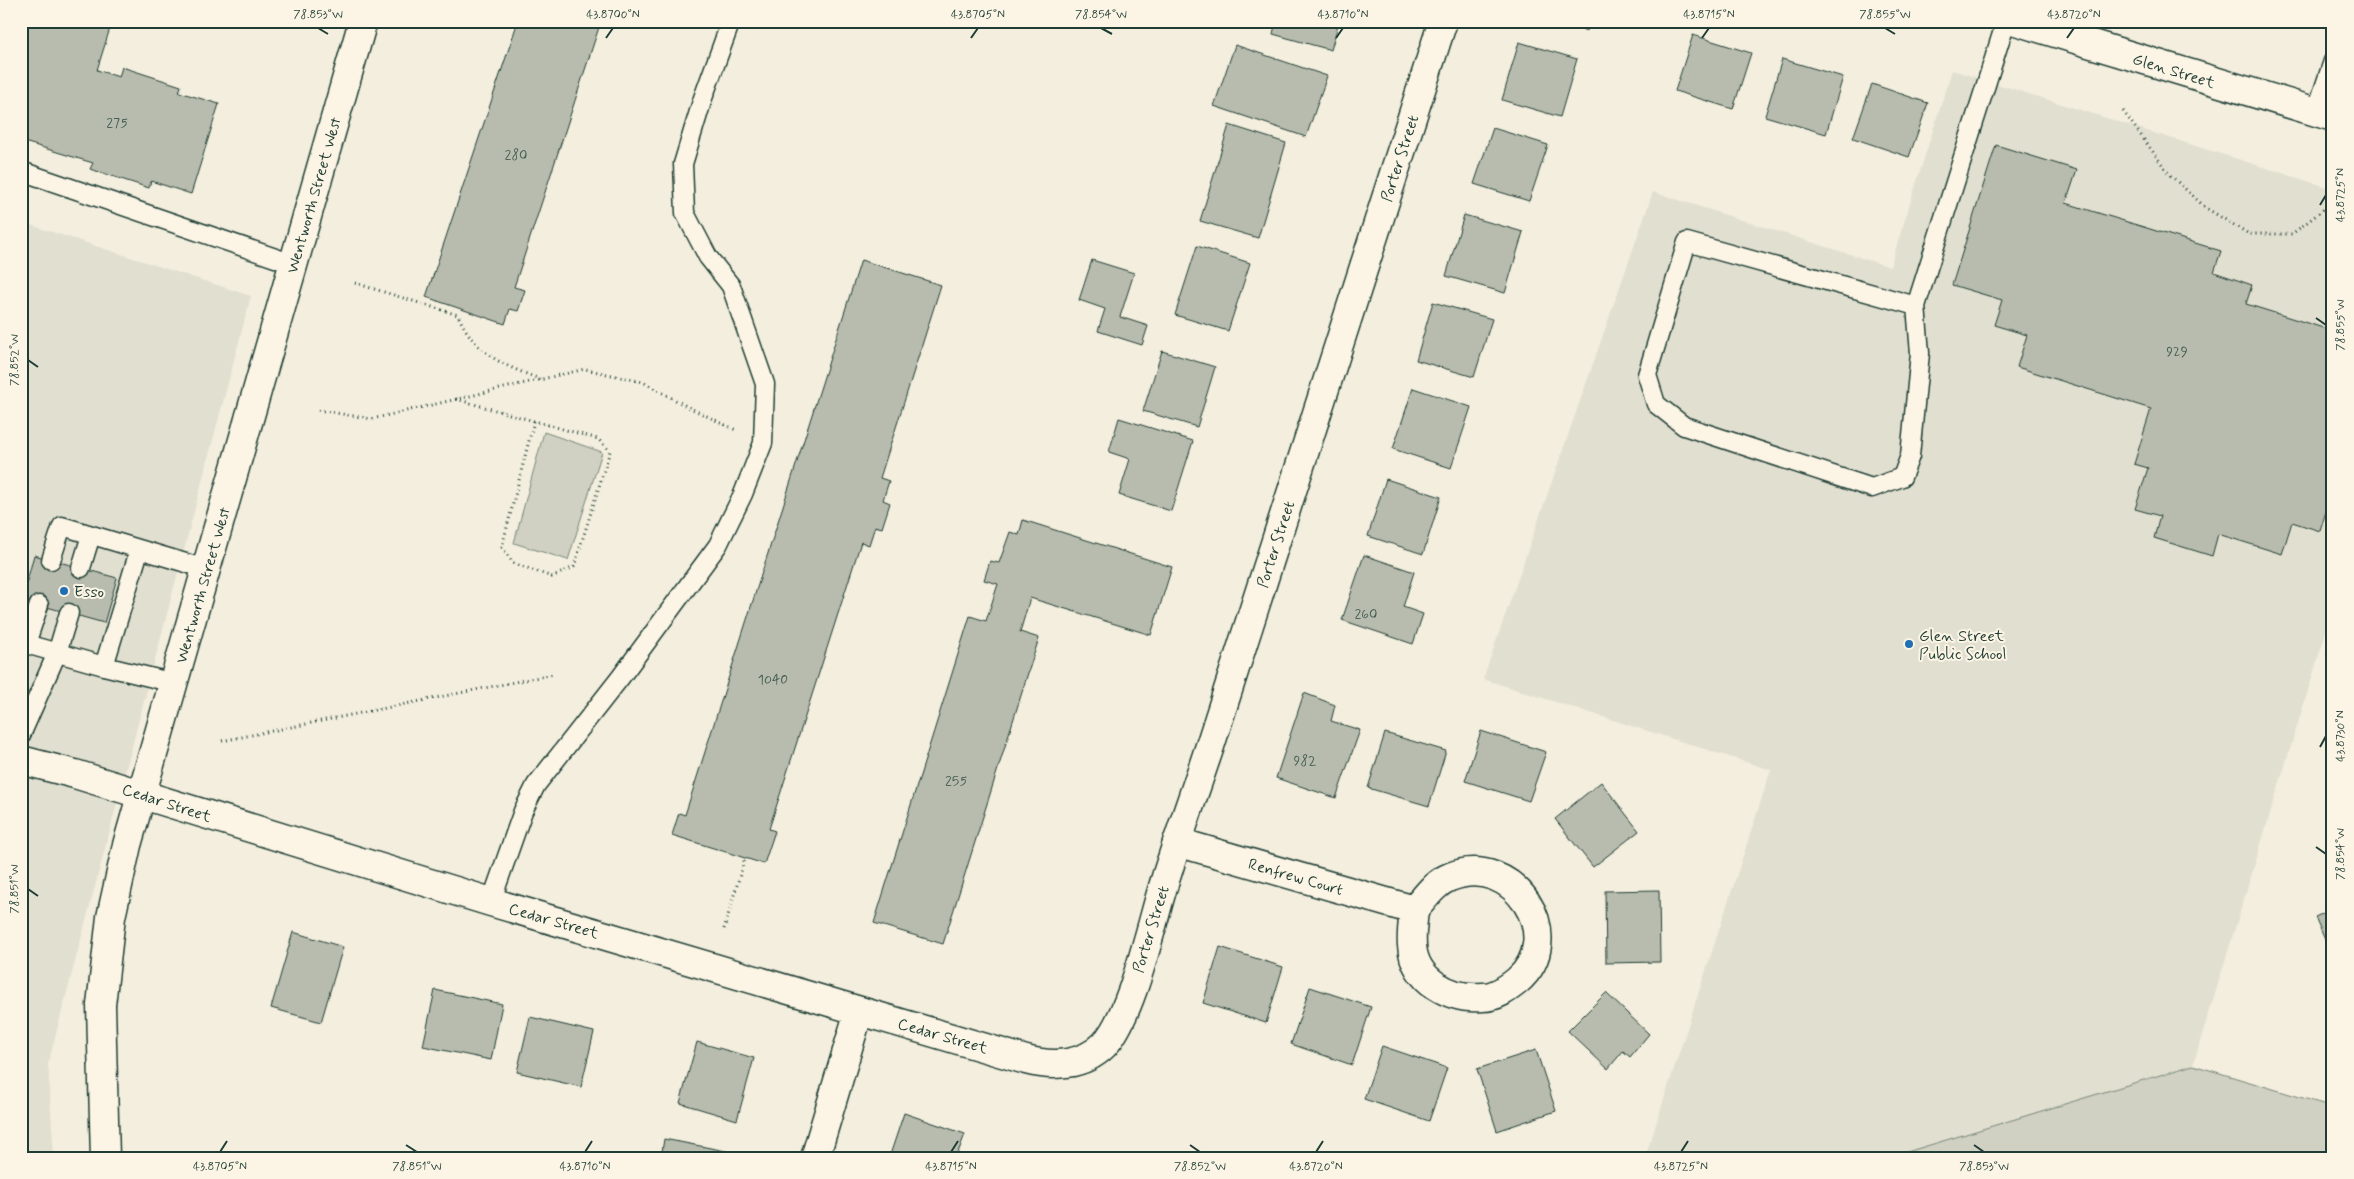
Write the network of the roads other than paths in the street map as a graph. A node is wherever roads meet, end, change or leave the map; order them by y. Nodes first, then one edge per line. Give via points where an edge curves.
1 (363, 21) edge
2 (731, 21) edge
3 (1443, 21) edge
4 (2006, 21) edge
5 (2016, 21) edge
6 (2057, 27) edge
7 (2333, 61) edge
8 (2325, 115) edge
9 (21, 171) edge
10 (293, 264) junction
11 (1916, 306) junction
12 (91, 535) junction
13 (139, 551) junction
14 (51, 560) dead end
15 (81, 568) dead end
16 (206, 569) junction
17 (39, 605) dead end
18 (69, 613) dead end
19 (24, 645) edge
20 (57, 653) junction
21 (104, 666) junction
22 (174, 683) junction
23 (21, 735) edge
24 (21, 760) edge
25 (142, 794) junction
26 (1177, 842) junction
27 (492, 902) junction
28 (1414, 910) junction
29 (859, 1011) junction
30 (1089, 1056) joint
31 (105, 1158) edge
32 (815, 1158) edge

1 - 10 street, Wentworth Street West
2 - 27 lane via 703,98 684,164 686,213 708,257 731,286 759,366 765,384 763,443 718,545 536,785 523,811
3 - 26 street, Porter Street
4 - 11 lane
5 - 6 street, Glen Street
6 - 8 street, Glen Street
7 - 8 lane
9 - 10 lane
10 - 16 street, Wentworth Street West
11 - 11 lane via 1688,242 1647,374 1656,404 1684,426 1872,488 1902,477 1910,456 1920,353
12 - 13 lane
12 - 14 lane via 62,526
12 - 15 lane
13 - 16 lane
13 - 21 lane
16 - 22 street, Wentworth Street West
17 - 19 lane
18 - 20 lane
19 - 20 lane
20 - 21 lane
20 - 23 lane
21 - 22 lane
22 - 25 street, Wentworth Street West
24 - 25 street, Cedar Street
25 - 27 street, Cedar Street
25 - 31 street, Wentworth Street West via 111,917 101,1005
26 - 28 street, Renfrew Court
26 - 30 street, Porter Street via 1127,1005 1103,1046
27 - 29 street, Cedar Street
28 - 28 street via 1432,888 1450,877 1471,872 1492,874 1511,884 1526,899 1535,918 1537,938 1533,958 1523,976 1501,992 1488,997 1467,998 1448,993 1430,982 1418,965 1412,946
29 - 30 street, Cedar Street via 1040,1063 1073,1063
29 - 32 street

